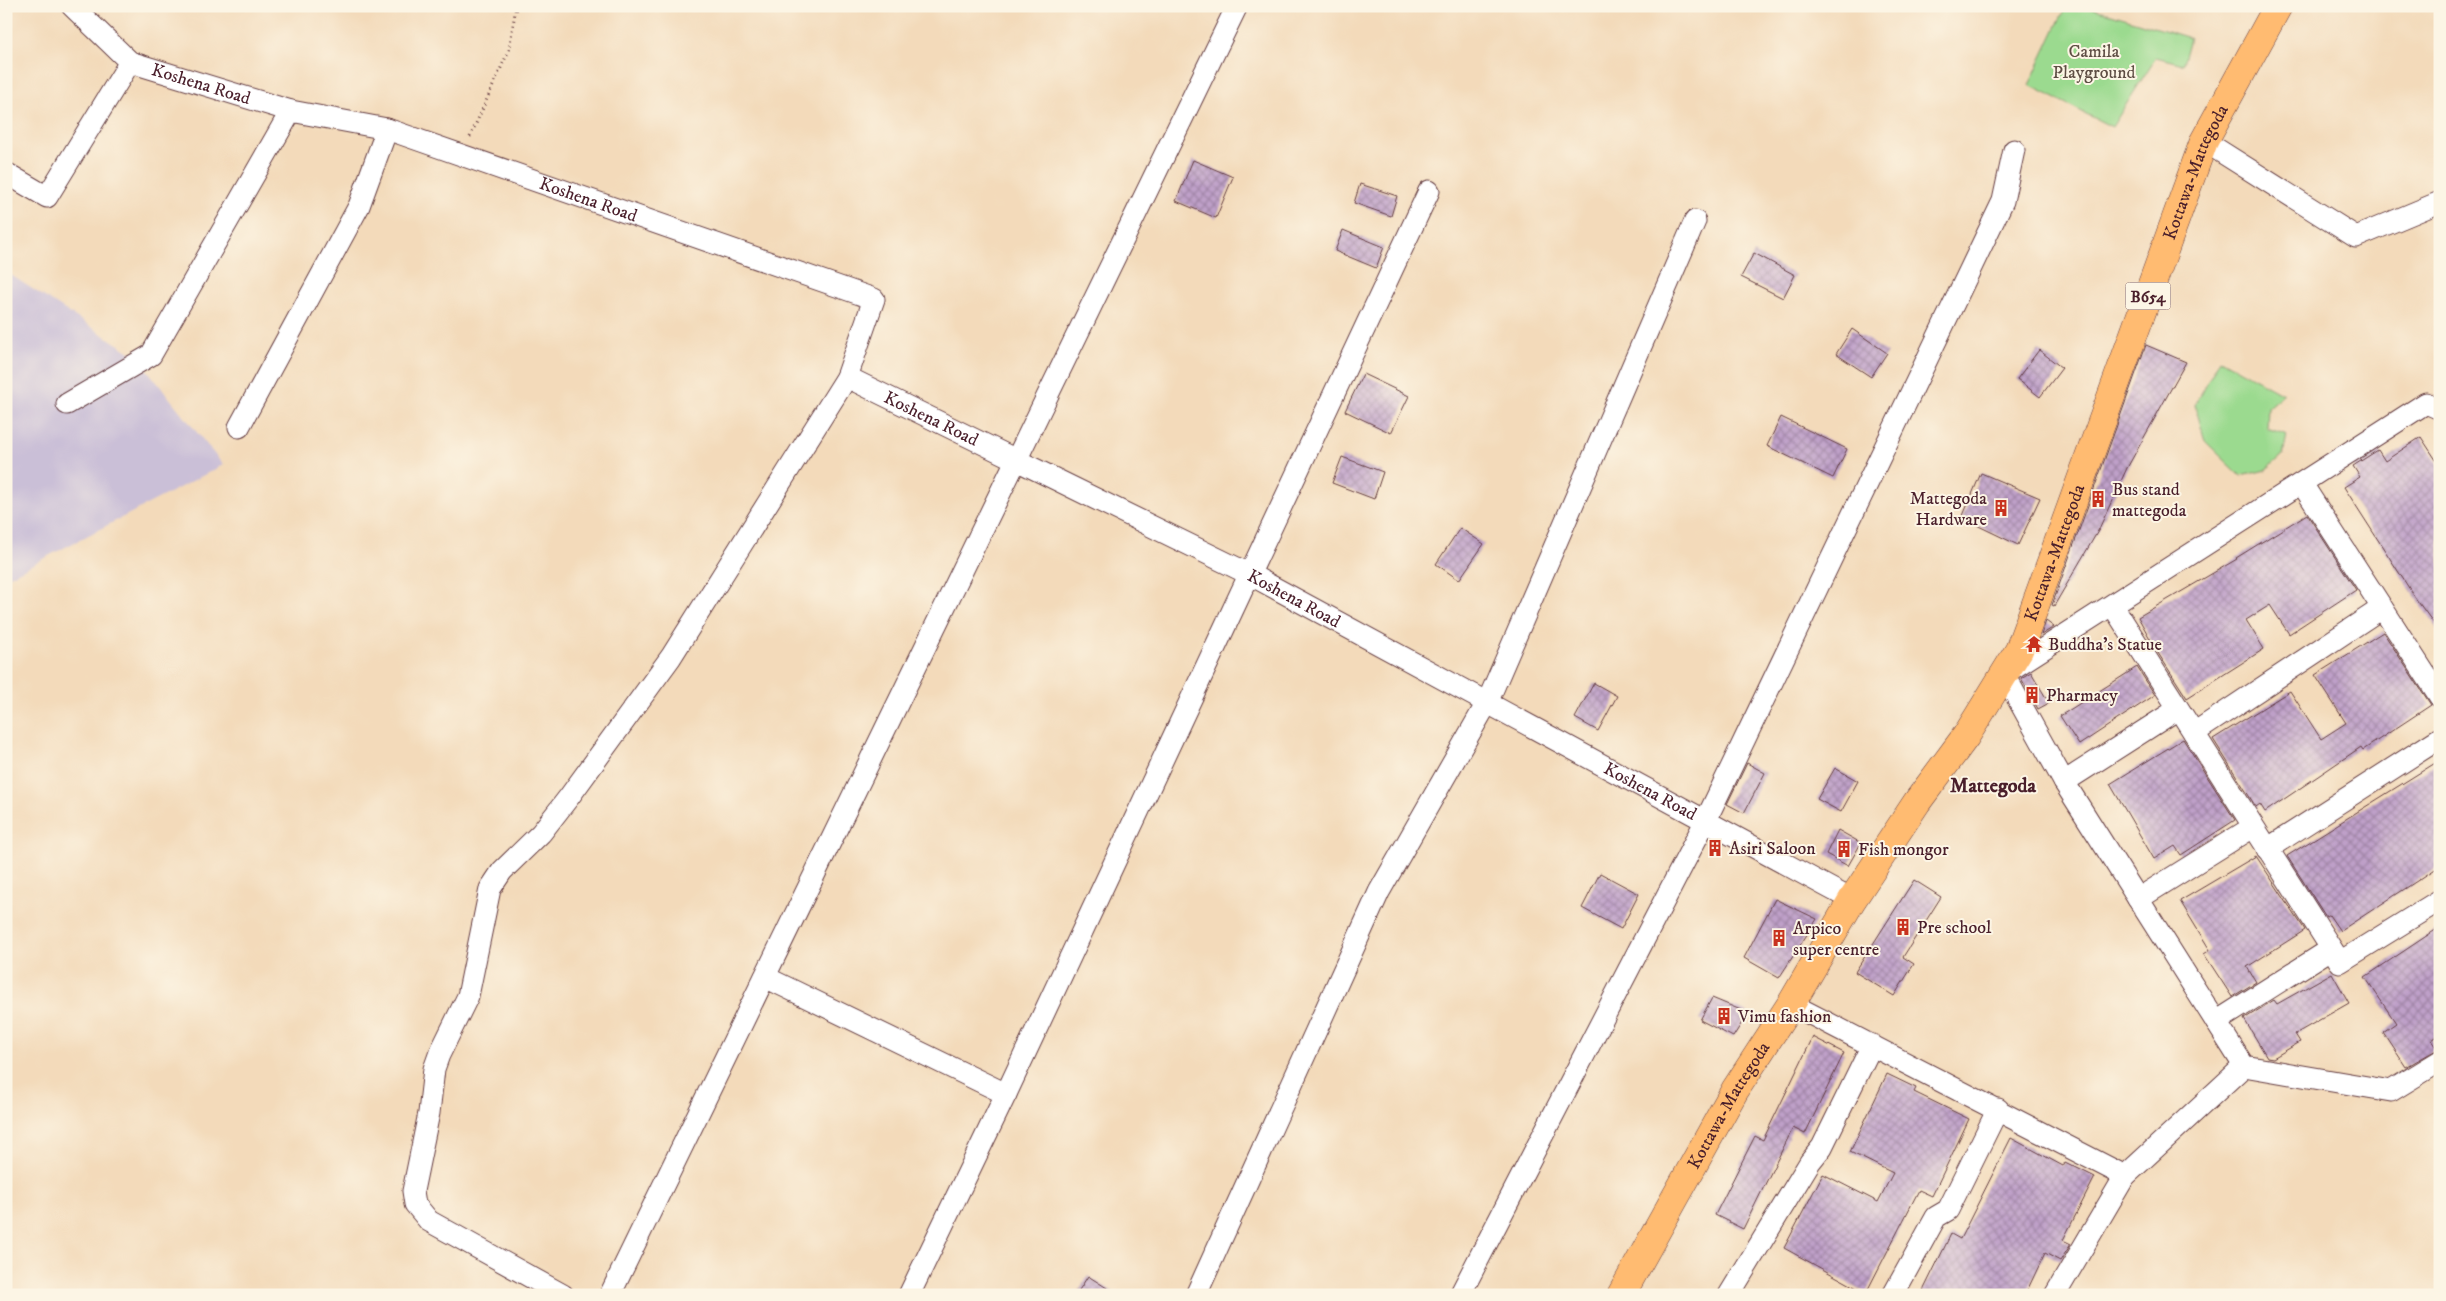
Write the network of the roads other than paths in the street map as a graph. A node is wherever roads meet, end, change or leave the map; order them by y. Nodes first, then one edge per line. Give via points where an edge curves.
1 (72, 6) edge
2 (1237, 6) edge
3 (2278, 6) edge
4 (130, 62) junction
5 (291, 112) junction
6 (387, 129) junction
7 (2204, 141) junction
8 (2014, 150) dead end
9 (6, 173) edge
10 (1429, 191) dead end
11 (2440, 202) edge
12 (1695, 221) dead end
13 (847, 377) junction
14 (68, 404) dead end
15 (2433, 406) edge
16 (2440, 425) edge
17 (239, 427) dead end
18 (1017, 460) junction
19 (2302, 484) junction
20 (1249, 574) junction
21 (2113, 606) junction
22 (2382, 608) junction
23 (2004, 674) junction
24 (2440, 697) edge
25 (1487, 702) junction
26 (2178, 709) junction
27 (2194, 733) junction
28 (2440, 738) edge
29 (2064, 782) junction
30 (1705, 822) junction
31 (2253, 827) junction
32 (2267, 848) junction
33 (2138, 899) junction
34 (1852, 900) junction
35 (2440, 900) edge
36 (2331, 948) junction
37 (765, 976) junction
38 (1791, 1004) junction
39 (2216, 1022) junction
40 (1872, 1045) junction
41 (2440, 1060) edge
42 (2244, 1066) junction
43 (1006, 1094) junction
44 (1998, 1109) junction
45 (2125, 1176) junction
46 (534, 1287) edge
47 (563, 1295) edge
48 (610, 1295) edge
49 (909, 1295) edge
50 (1196, 1295) edge
51 (1460, 1295) edge
52 (1621, 1295) edge
53 (1729, 1295) edge
54 (1893, 1295) edge
55 (2055, 1295) edge

1 - 4 street, Koshena Road
2 - 18 street
3 - 7 main road, Kottawa-Mattegoda / B654
4 - 5 street, Koshena Road
4 - 9 street via 47,197
5 - 6 street, Koshena Road
5 - 14 street via 151,355
6 - 13 street, Koshena Road via 874,299
6 - 17 street via 359,206
7 - 11 street via 2356,237
7 - 23 main road, Kottawa-Mattegoda / B654 via 2040,596 2019,650
8 - 30 street via 2003,201
10 - 20 street
12 - 25 street
13 - 18 street, Koshena Road
13 - 46 street via 671,657 541,833 502,871 490,889 468,996 434,1069 429,1113 413,1191 415,1204 429,1221
15 - 16 street
15 - 19 street
18 - 20 street, Koshena Road
18 - 37 street
19 - 21 street
19 - 22 street
20 - 25 street, Koshena Road
20 - 43 street
21 - 23 street
21 - 26 street
22 - 24 street
22 - 27 street
23 - 29 street
23 - 34 main road, Kottawa-Mattegoda / B654 via 1966,736 1917,802
25 - 30 street, Koshena Road
25 - 50 street via 1380,892
26 - 27 street
26 - 29 street
27 - 31 street
28 - 32 street
29 - 33 street
30 - 34 street, Koshena Road
30 - 51 street
31 - 32 street
31 - 33 street
32 - 36 street
33 - 39 street
34 - 38 main road, Kottawa-Mattegoda / B654
35 - 36 street via 2340,962
36 - 39 street
37 - 43 street
37 - 48 street
38 - 40 street
38 - 52 main road, Kottawa-Mattegoda / B654 via 1735,1090
39 - 42 street
40 - 44 street
40 - 53 street via 1822,1147
41 - 42 street via 2391,1091
42 - 45 street
43 - 49 street
44 - 45 street
44 - 54 street via 1948,1210 1936,1217
45 - 55 street
46 - 47 street

